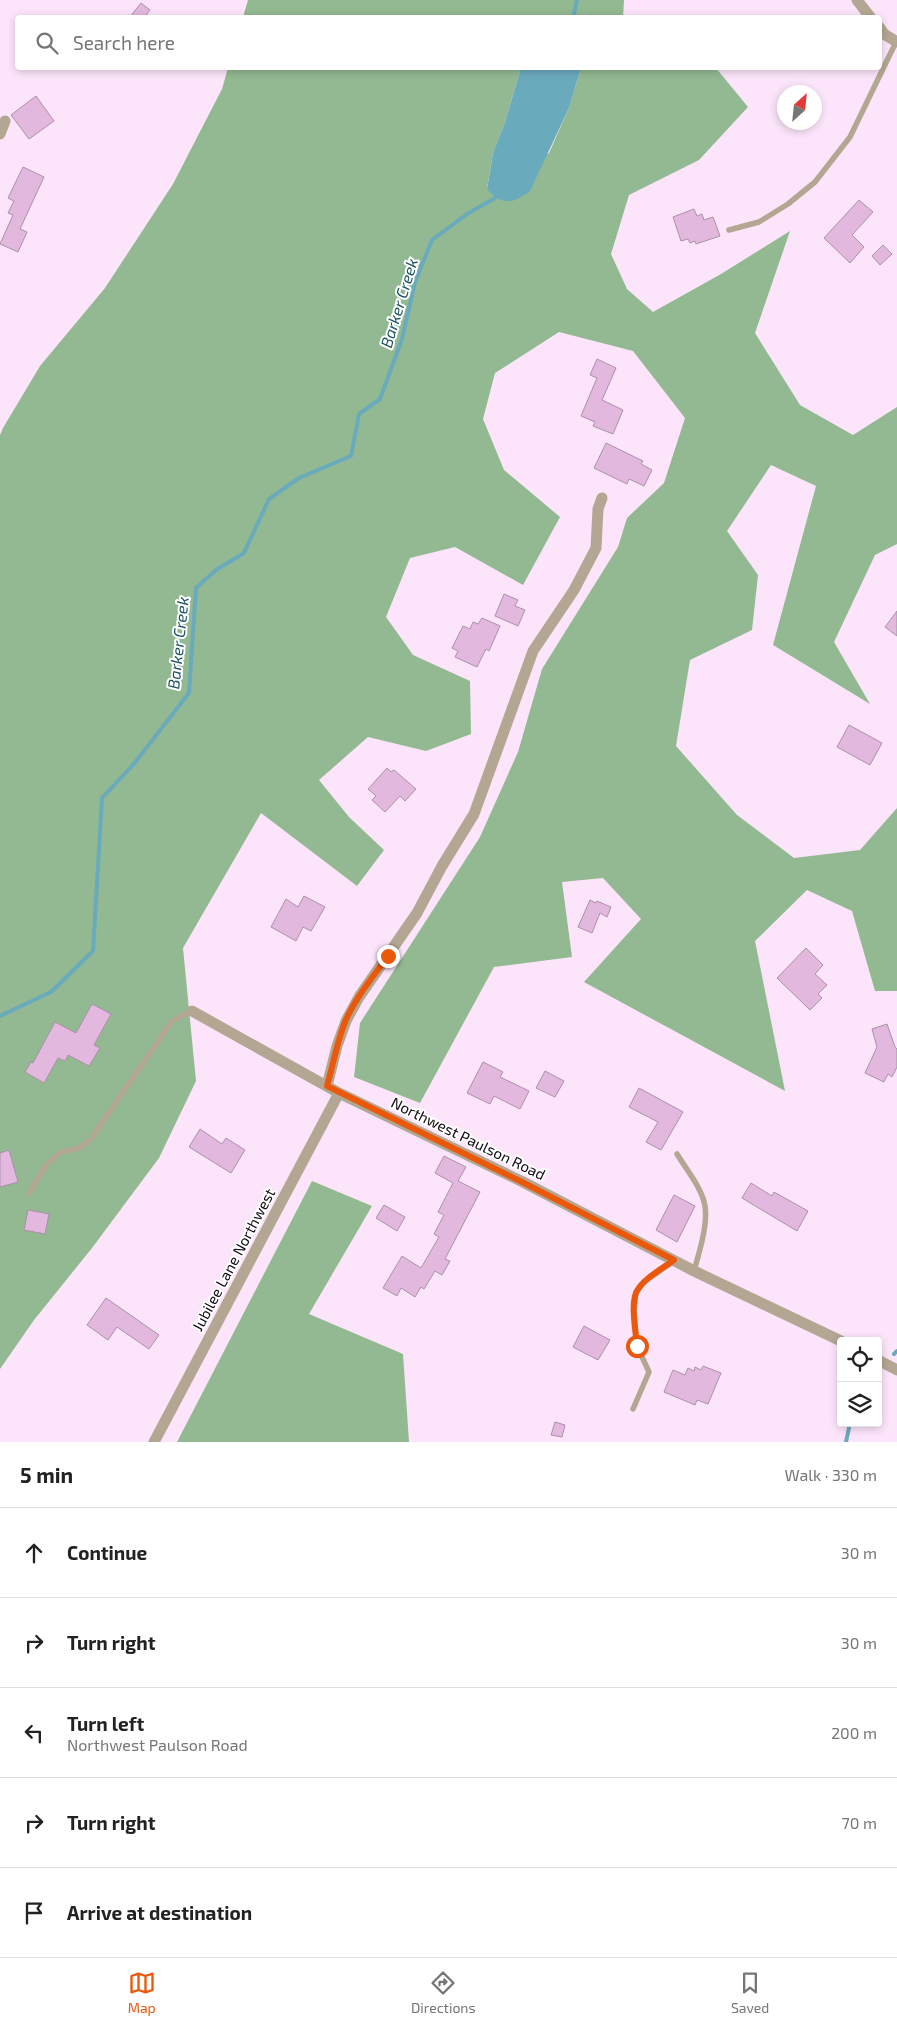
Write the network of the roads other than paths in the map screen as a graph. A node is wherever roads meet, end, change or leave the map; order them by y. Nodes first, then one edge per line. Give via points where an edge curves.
1 (857, 0) edge
2 (869, 15) edge
3 (882, 31) edge
4 (897, 42) edge
5 (5, 121) dead end
6 (0, 134) edge
7 (729, 230) dead end
8 (602, 498) dead end
9 (192, 1011) joint
10 (327, 1086) junction
11 (339, 1093) junction
12 (677, 1154) dead end
13 (29, 1193) dead end
14 (674, 1260) junction
15 (694, 1271) junction
16 (837, 1339) edge
17 (882, 1362) edge
18 (897, 1370) edge
19 (633, 1410) dead end
20 (154, 1442) edge

1 - 2 street
3 - 4 street
4 - 7 lane via 850,136 815,182 759,222
5 - 6 street
8 - 10 street via 598,509 596,548 574,590 530,658 474,814 417,913 358,997 346,1020
9 - 10 street, Northwest Paulson Road
9 - 13 lane via 172,1021 90,1140 79,1148 60,1152 46,1165
10 - 11 street, Northwest Paulson Road
11 - 14 street, Northwest Paulson Road
11 - 20 street, Jubilee Lane Northwest
12 - 15 lane via 705,1206 703,1235
14 - 15 street, Northwest Paulson Road
14 - 19 lane via 636,1292 637,1346 649,1372
15 - 16 street, Northwest Paulson Road
17 - 18 street

